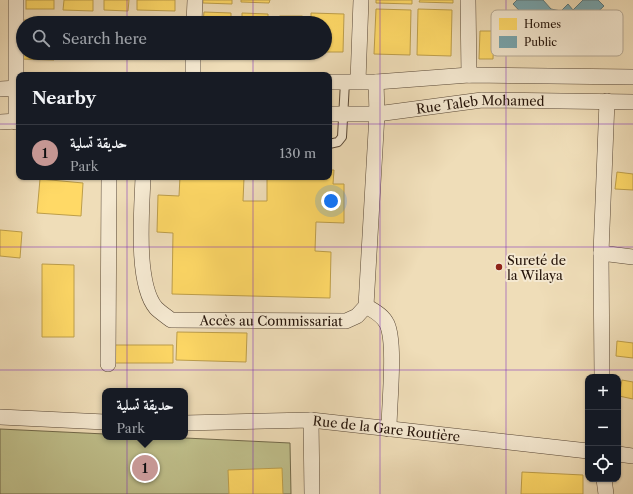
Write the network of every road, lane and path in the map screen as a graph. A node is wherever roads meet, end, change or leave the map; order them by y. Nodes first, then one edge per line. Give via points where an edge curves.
1 (16, 0) edge
2 (195, 0) edge
3 (361, 0) edge
4 (468, 0) edge
5 (16, 16) edge
6 (194, 16) edge
7 (17, 60) edge
8 (193, 60) edge
9 (18, 72) edge
10 (193, 72) edge
11 (469, 75) junction
12 (633, 77) edge
13 (351, 81) junction
14 (332, 82) edge
15 (376, 82) junction
16 (16, 88) edge
17 (0, 89) edge
18 (607, 101) junction
19 (633, 102) edge
20 (332, 114) edge
21 (344, 114) junction
22 (377, 114) junction
23 (0, 122) edge
24 (16, 122) edge
25 (332, 143) edge
26 (109, 180) edge
27 (143, 180) edge
28 (601, 253) junction
29 (633, 257) edge
30 (366, 306) junction
31 (108, 364) dead end
32 (602, 374) edge
33 (0, 416) edge
34 (311, 420) junction
35 (102, 422) edge
36 (188, 423) edge
37 (389, 429) junction
38 (585, 451) edge
39 (621, 454) edge
40 (633, 456) edge
41 (604, 482) edge
42 (312, 494) edge
43 (606, 494) edge

1 - 5 street
2 - 6 street
3 - 13 street
4 - 11 street
7 - 9 street
8 - 10 street
11 - 12 street, Rue Taleb Mohamed
11 - 15 street, Rue Taleb Mohamed
13 - 14 street, Rue Taleb Mohamed
13 - 15 street, Rue Taleb Mohamed
13 - 21 lane
15 - 22 street
16 - 17 street
18 - 19 street, Rue Taleb Mohamed
18 - 22 street, Rue Taleb Mohamed via 482,100
18 - 28 street
20 - 21 street, Rue Taleb Mohamed
21 - 22 street, Rue Taleb Mohamed
21 - 25 lane via 342,137 338,142
22 - 30 street
23 - 24 street
26 - 31 street
27 - 30 street, Accès au Commissariat via 141,252 148,291 156,307 171,320 346,321 357,316
28 - 29 street
28 - 32 street
30 - 37 street via 378,313 387,324 392,339
33 - 35 street
34 - 36 street, Rue de la Gare Routière
34 - 37 street, Rue de la Gare Routière
34 - 42 street
37 - 38 street, Rue de la Gare Routière
39 - 40 street
41 - 43 street

